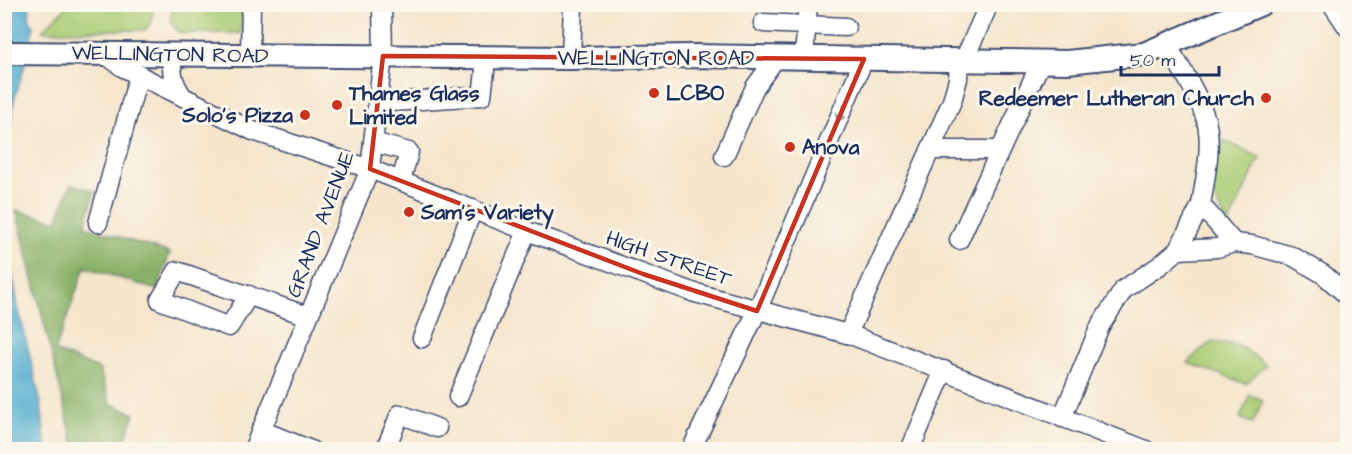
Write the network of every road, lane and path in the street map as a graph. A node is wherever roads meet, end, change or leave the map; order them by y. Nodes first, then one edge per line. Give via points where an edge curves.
1 (251, 4) edge
2 (382, 4) edge
3 (573, 4) edge
4 (808, 4) edge
5 (989, 4) edge
6 (1262, 4) edge
7 (1332, 4) edge
8 (763, 23) dead end
9 (807, 25) junction
10 (846, 27) dead end
11 (1347, 28) edge
12 (1166, 44) junction
13 (4, 53) edge
14 (105, 54) junction
15 (172, 55) junction
16 (250, 55) junction
17 (383, 56) junction
18 (483, 57) junction
19 (571, 58) junction
20 (743, 58) junction
21 (776, 58) junction
22 (804, 58) junction
23 (864, 59) junction
24 (962, 60) junction
25 (1041, 62) junction
26 (139, 74) junction
27 (755, 87) junction
28 (183, 97) junction
29 (378, 103) junction
30 (373, 142) junction
31 (930, 150) junction
32 (999, 150) junction
33 (724, 156) dead end
34 (370, 168) junction
35 (400, 181) junction
36 (1201, 205) junction
37 (472, 209) junction
38 (98, 223) dead end
39 (527, 231) junction
40 (959, 240) dead end
41 (1234, 243) junction
42 (1178, 250) junction
43 (249, 296) dead end
44 (1347, 296) edge
45 (757, 311) junction
46 (308, 316) junction
47 (848, 334) junction
48 (422, 338) dead end
49 (944, 370) junction
50 (458, 397) dead end
51 (1062, 418) junction
52 (437, 428) dead end
53 (261, 430) junction
54 (253, 450) edge
55 (312, 450) edge
56 (385, 450) edge
57 (691, 450) edge
58 (910, 450) edge
59 (1146, 450) edge

1 - 16 street
2 - 17 street, GRAND AVENUE
3 - 19 street
4 - 9 street
5 - 24 street
6 - 12 main road, WELLINGTON ROAD
7 - 11 street
8 - 9 street
9 - 10 street
9 - 22 street
12 - 25 main road, WELLINGTON ROAD via 1144,54
12 - 36 street via 1207,121 1208,154
13 - 14 main road, WELLINGTON ROAD
14 - 15 main road, WELLINGTON ROAD
14 - 26 street, HIGH STREET
15 - 16 main road, WELLINGTON ROAD
15 - 28 street via 173,83
16 - 17 main road, WELLINGTON ROAD
17 - 18 main road, WELLINGTON ROAD
17 - 29 street, GRAND AVENUE
18 - 19 main road, WELLINGTON ROAD
18 - 29 street via 483,96
19 - 20 main road, WELLINGTON ROAD
20 - 21 main road, WELLINGTON ROAD
20 - 27 street
21 - 22 main road, WELLINGTON ROAD
21 - 27 street
22 - 23 main road, WELLINGTON ROAD
23 - 24 main road, WELLINGTON ROAD
23 -> 45 street
24 - 25 main road, WELLINGTON ROAD
24 - 31 street via 952,101
25 - 32 street
26 - 28 street, HIGH STREET
26 - 38 street
27 - 33 street
28 - 34 street, HIGH STREET via 253,131
29 - 30 street, GRAND AVENUE
30 - 34 street, GRAND AVENUE
30 - 35 street via 409,152
31 - 32 street
31 - 47 street
32 - 40 street
34 - 35 street, HIGH STREET
34 - 46 street, GRAND AVENUE
35 - 37 street, HIGH STREET
36 - 41 street
36 - 42 street
37 - 39 street, HIGH STREET
37 - 48 street
39 - 45 street, HIGH STREET via 692,292
39 - 50 street
41 - 42 street
41 - 44 street via 1292,256 1323,274
42 - 51 street via 1124,289 1100,326
43 - 46 street
45 - 47 street, HIGH STREET
45 - 57 street
46 - 53 street, GRAND AVENUE
47 - 49 street, HIGH STREET
49 - 51 street, HIGH STREET
49 - 58 street
51 - 59 street, HIGH STREET
52 - 56 street via 400,414
53 - 54 street, GRAND AVENUE
53 - 55 street

